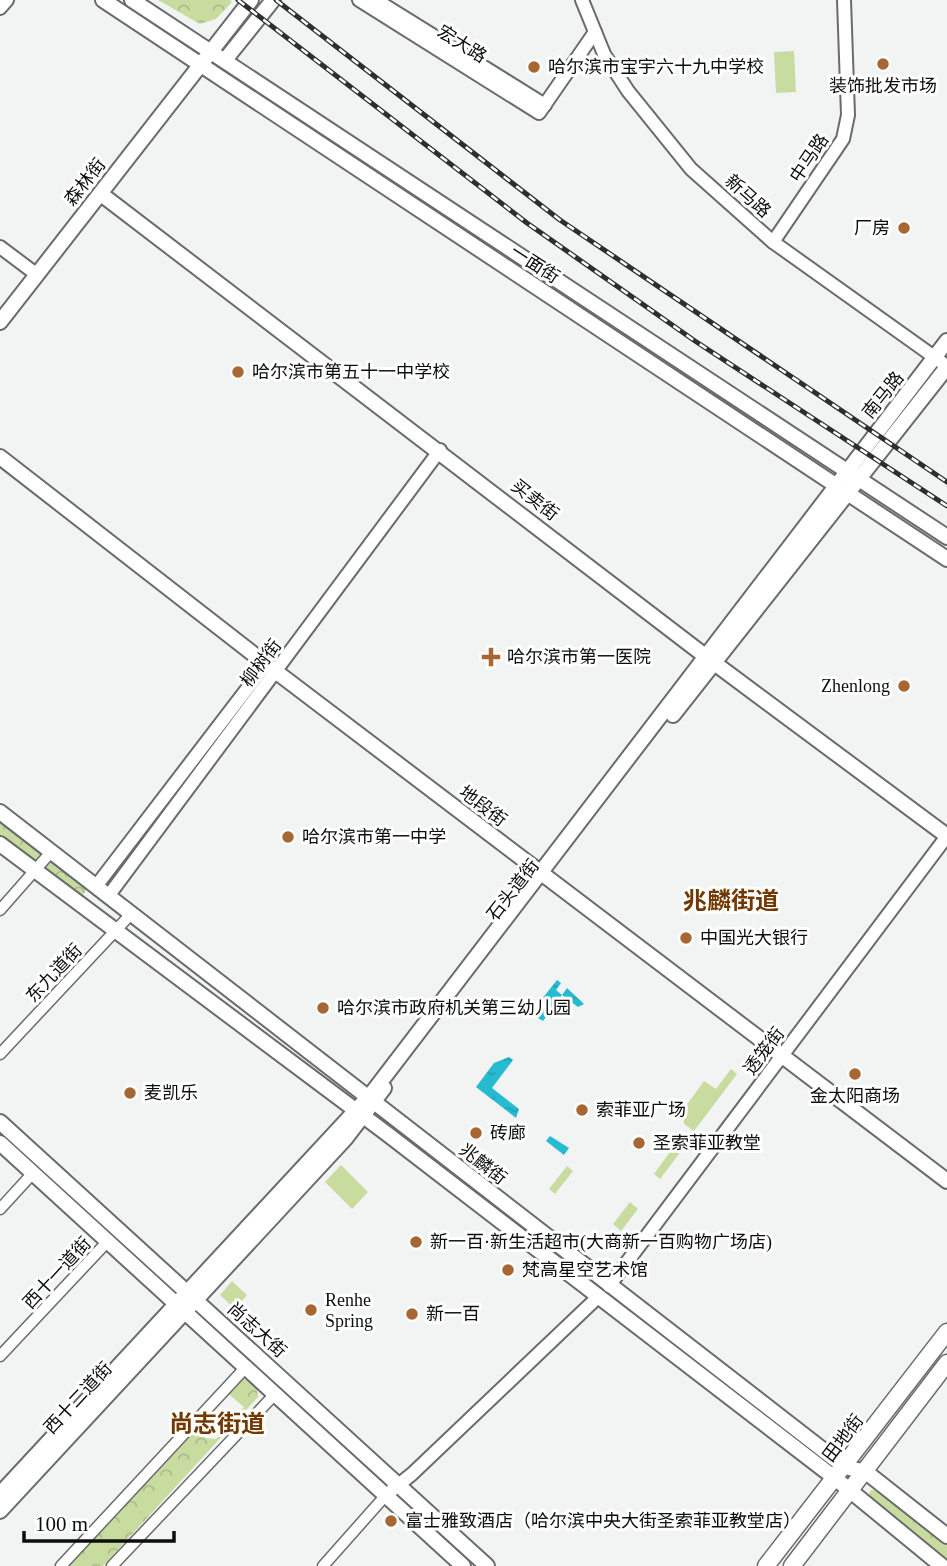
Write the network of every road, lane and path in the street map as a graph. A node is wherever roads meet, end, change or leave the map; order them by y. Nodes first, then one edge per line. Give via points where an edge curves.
1 (7, 0) edge
2 (103, 0) edge
3 (132, 0) edge
4 (251, 0) edge
5 (273, 0) edge
6 (359, 0) edge
7 (376, 0) edge
8 (582, 0) edge
9 (844, 0) edge
10 (0, 8) edge
11 (595, 32) junction
12 (211, 50) junction
13 (225, 60) junction
14 (201, 66) junction
15 (545, 105) junction
16 (101, 194) junction
17 (773, 242) junction
18 (0, 247) edge
19 (36, 274) junction
20 (0, 322) edge
21 (947, 341) edge
22 (943, 364) edge
23 (440, 450) junction
24 (0, 457) edge
25 (852, 476) junction
26 (841, 489) junction
27 (947, 537) edge
28 (947, 559) edge
29 (710, 659) junction
30 (271, 668) junction
31 (0, 812) edge
32 (947, 836) edge
33 (0, 844) edge
34 (51, 852) junction
35 (35, 870) junction
36 (543, 876) junction
37 (97, 885) junction
38 (109, 895) junction
39 (0, 910) edge
40 (132, 913) junction
41 (116, 930) junction
42 (0, 1055) edge
43 (782, 1056) junction
44 (371, 1100) junction
45 (360, 1114) junction
46 (0, 1122) edge
47 (0, 1143) edge
48 (33, 1173) junction
49 (947, 1181) edge
50 (0, 1209) edge
51 (108, 1241) junction
52 (603, 1291) junction
53 (192, 1296) junction
54 (181, 1308) junction
55 (947, 1332) edge
56 (0, 1356) edge
57 (947, 1363) edge
58 (247, 1366) junction
59 (276, 1393) junction
60 (866, 1472) junction
61 (841, 1473) junction
62 (399, 1484) junction
63 (0, 1493) edge
64 (850, 1493) junction
65 (386, 1495) junction
66 (0, 1511) edge
67 (947, 1536) edge
68 (61, 1566) edge
69 (112, 1566) edge
70 (323, 1566) edge
71 (463, 1566) edge
72 (488, 1566) edge
73 (766, 1566) edge
74 (792, 1566) edge
75 (942, 1566) edge

1 - 10 street
2 - 14 main road, 一面街
3 - 12 main road, 一面街
4 - 12 main road, 森林街
5 - 13 main road
6 - 15 street, 宏大路 via 539,113
7 - 15 street, 宏大路
8 - 11 street, 新马路
9 - 17 street, 中马路 via 848,115 844,139
11 - 15 street
11 - 17 street, 新马路 via 628,91 691,169
12 - 13 main road, 一面街
12 - 14 main road, 森林街
13 - 25 main road, 一面街
14 - 16 main road, 森林街
14 - 26 main road, 一面街
16 - 19 main road, 森林街
16 - 23 main road, 买卖街
17 - 22 street, 新马路
18 - 19 street
19 - 20 main road, 森林街
21 - 22 main road, 南马路
22 - 25 main road, 南马路
23 - 29 main road, 买卖街
23 - 30 street, 柳树街
24 - 30 main road, 地段街
25 - 26 main road, 石头道街
25 - 27 main road, 一面街
26 - 28 main road, 一面街
26 - 29 main road, 石头道街
29 - 32 main road, 买卖街
29 - 36 main road, 石头道街
30 - 36 main road, 地段街
30 - 37 street, 柳树街
30 - 38 street, 柳树街
31 - 34 main road, 兆麟街
32 - 43 street, 透笼街
33 - 35 main road, 兆麟街
34 - 35 street
34 - 37 main road, 兆麟街
35 - 39 street
35 - 41 main road, 兆麟街
36 - 43 main road, 地段街
36 - 44 main road, 石头道街
37 - 38 main road, 兆麟街
38 - 40 main road, 兆麟街
40 - 41 street, 东九道街
40 - 44 main road, 兆麟街
41 - 42 street, 东九道街
41 - 45 main road, 兆麟街
43 - 49 main road, 地段街
43 - 52 street, 透笼街
44 - 45 main road, 石头道街
44 - 52 main road, 兆麟街
45 - 52 main road, 兆麟街
45 - 53 main road, 石头道街
46 - 53 main road, 尚志大街
47 - 48 main road, 尚志大街
48 - 50 street
48 - 51 main road, 尚志大街
51 - 54 main road, 尚志大街
51 - 56 street, 西十一道街
52 - 61 main road, 兆麟街
52 - 62 street, 透笼街
53 - 54 main road, 石头道街
53 - 62 main road, 尚志大街
54 - 58 main road, 尚志大街
54 - 63 main road, 西十二道街
54 - 66 main road, 西十二道街
55 - 61 highway, 田地街
57 - 60 highway
58 - 59 main road, 尚志大街
58 - 68 street
59 - 65 main road, 尚志大街
59 - 69 street
60 - 61 main road, 兆麟街
60 - 64 highway
60 - 67 main road, 兆麟街
61 - 64 main road, 兆麟街
61 - 73 highway, 田地街
62 - 65 street, 透笼街
62 - 72 main road, 尚志大街
64 - 74 highway
64 - 75 main road, 兆麟街
65 - 70 street
65 - 71 main road, 尚志大街

